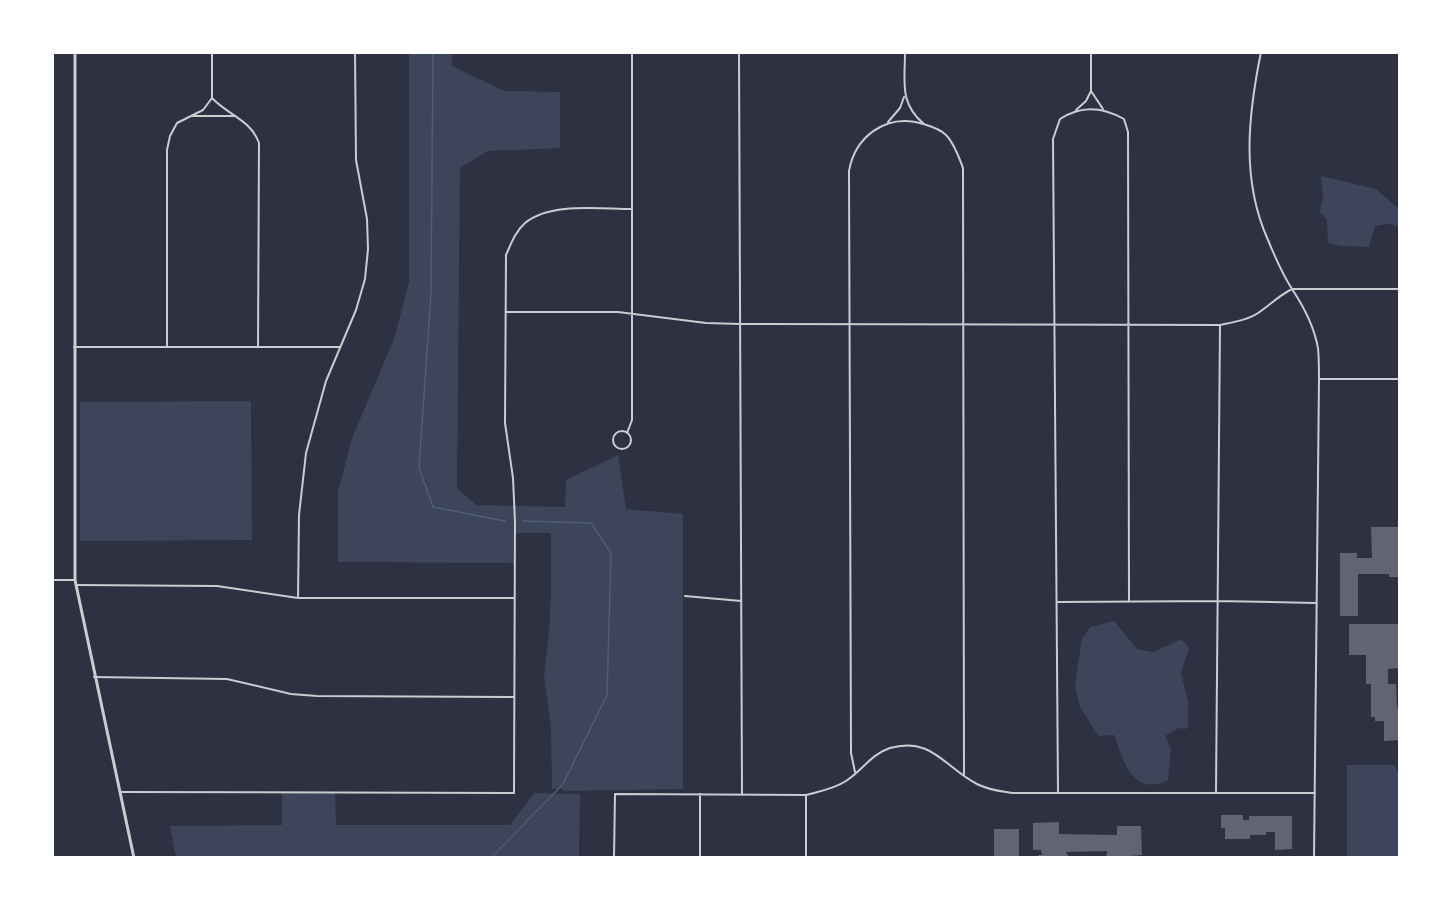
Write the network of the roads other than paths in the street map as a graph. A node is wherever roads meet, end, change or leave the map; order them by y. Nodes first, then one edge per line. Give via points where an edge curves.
1 (75, 52) edge
2 (212, 52) edge
3 (355, 52) edge
4 (632, 52) edge
5 (739, 52) edge
6 (905, 52) edge
7 (1091, 52) edge
8 (1262, 52) edge
9 (1091, 91) junction
10 (905, 95) junction
11 (212, 98) junction
12 (1103, 110) junction
13 (1074, 111) junction
14 (191, 116) junction
15 (237, 116) junction
16 (887, 124) junction
17 (924, 124) junction
18 (632, 209) junction
19 (1292, 289) junction
20 (1400, 289) edge
21 (506, 312) junction
22 (632, 314) junction
23 (740, 324) junction
24 (850, 324) junction
25 (963, 324) junction
26 (1055, 324) junction
27 (1130, 324) junction
28 (1220, 325) junction
29 (167, 346) junction
30 (74, 347) junction
31 (258, 347) junction
32 (340, 347) junction
33 (1400, 379) edge
34 (1319, 380) junction
35 (627, 433) junction
36 (52, 580) edge
37 (75, 580) junction
38 (76, 585) junction
39 (685, 597) dead end
40 (298, 598) junction
41 (514, 598) junction
42 (741, 601) junction
43 (1129, 601) junction
44 (1218, 601) junction
45 (1058, 602) junction
46 (1316, 603) junction
47 (94, 677) junction
48 (514, 697) junction
49 (855, 772) junction
50 (964, 775) junction
51 (120, 792) junction
52 (1216, 792) junction
53 (1058, 793) junction
54 (1315, 793) junction
55 (700, 794) junction
56 (742, 794) junction
57 (806, 795) junction
58 (134, 858) edge
59 (614, 858) edge
60 (700, 858) edge
61 (806, 858) edge
62 (1314, 858) edge

1 - 30 street
2 - 11 street
3 - 32 street via 356,160 367,219 368,249 365,279
4 - 18 street
5 - 23 street
6 - 10 street
7 - 9 street
8 - 19 street via 1250,117 1252,187 1267,238
9 - 12 street
9 - 13 street
10 - 16 street
10 - 17 street via 908,107
11 - 14 street via 203,110
11 - 15 street
12 - 13 street
12 - 27 street via 1124,119 1128,132
13 - 26 street via 1060,119 1053,139
14 - 15 street
14 - 29 street via 177,123 167,150
15 - 31 street via 256,133 259,143
16 - 17 street
16 - 24 street via 866,136 856,149 849,171
17 - 25 street via 945,135 963,168
18 - 21 street via 550,210 525,223 506,255
18 - 22 street
19 - 20 street
19 - 28 street via 1260,312
19 - 34 street via 1302,302 1315,338
21 - 22 street
21 - 41 street via 505,423 514,496
22 - 23 street
22 - 35 street via 632,420
23 - 24 street
23 - 42 street
24 - 25 street
24 - 49 street via 851,741
25 - 26 street
25 - 50 street
26 - 27 street
26 - 45 street
27 - 28 street
27 - 43 street
28 - 44 street
29 - 30 street
29 - 31 street
30 - 37 street
31 - 32 street
32 - 40 street via 306,453 299,514
33 - 34 street
34 - 46 street
35 - 35 street via 620,431 614,435 617,448 630,444
36 - 37 street
37 - 38 street
38 - 40 street via 217,586
38 - 47 street
39 - 42 street
40 - 41 street
41 - 48 street
42 - 56 street
43 - 44 street
43 - 45 street
44 - 46 street
44 - 52 street
45 - 53 street
46 - 54 street
47 - 48 street via 227,679 317,696
47 - 51 street
48 - 51 street via 514,793
49 - 50 street via 889,748 908,746 925,747
49 - 57 street via 834,788
50 - 53 street via 993,790
51 - 58 street
52 - 53 street
52 - 54 street
54 - 62 street
55 - 56 street
55 - 59 street via 615,794
55 - 60 street
56 - 57 street
57 - 61 street

